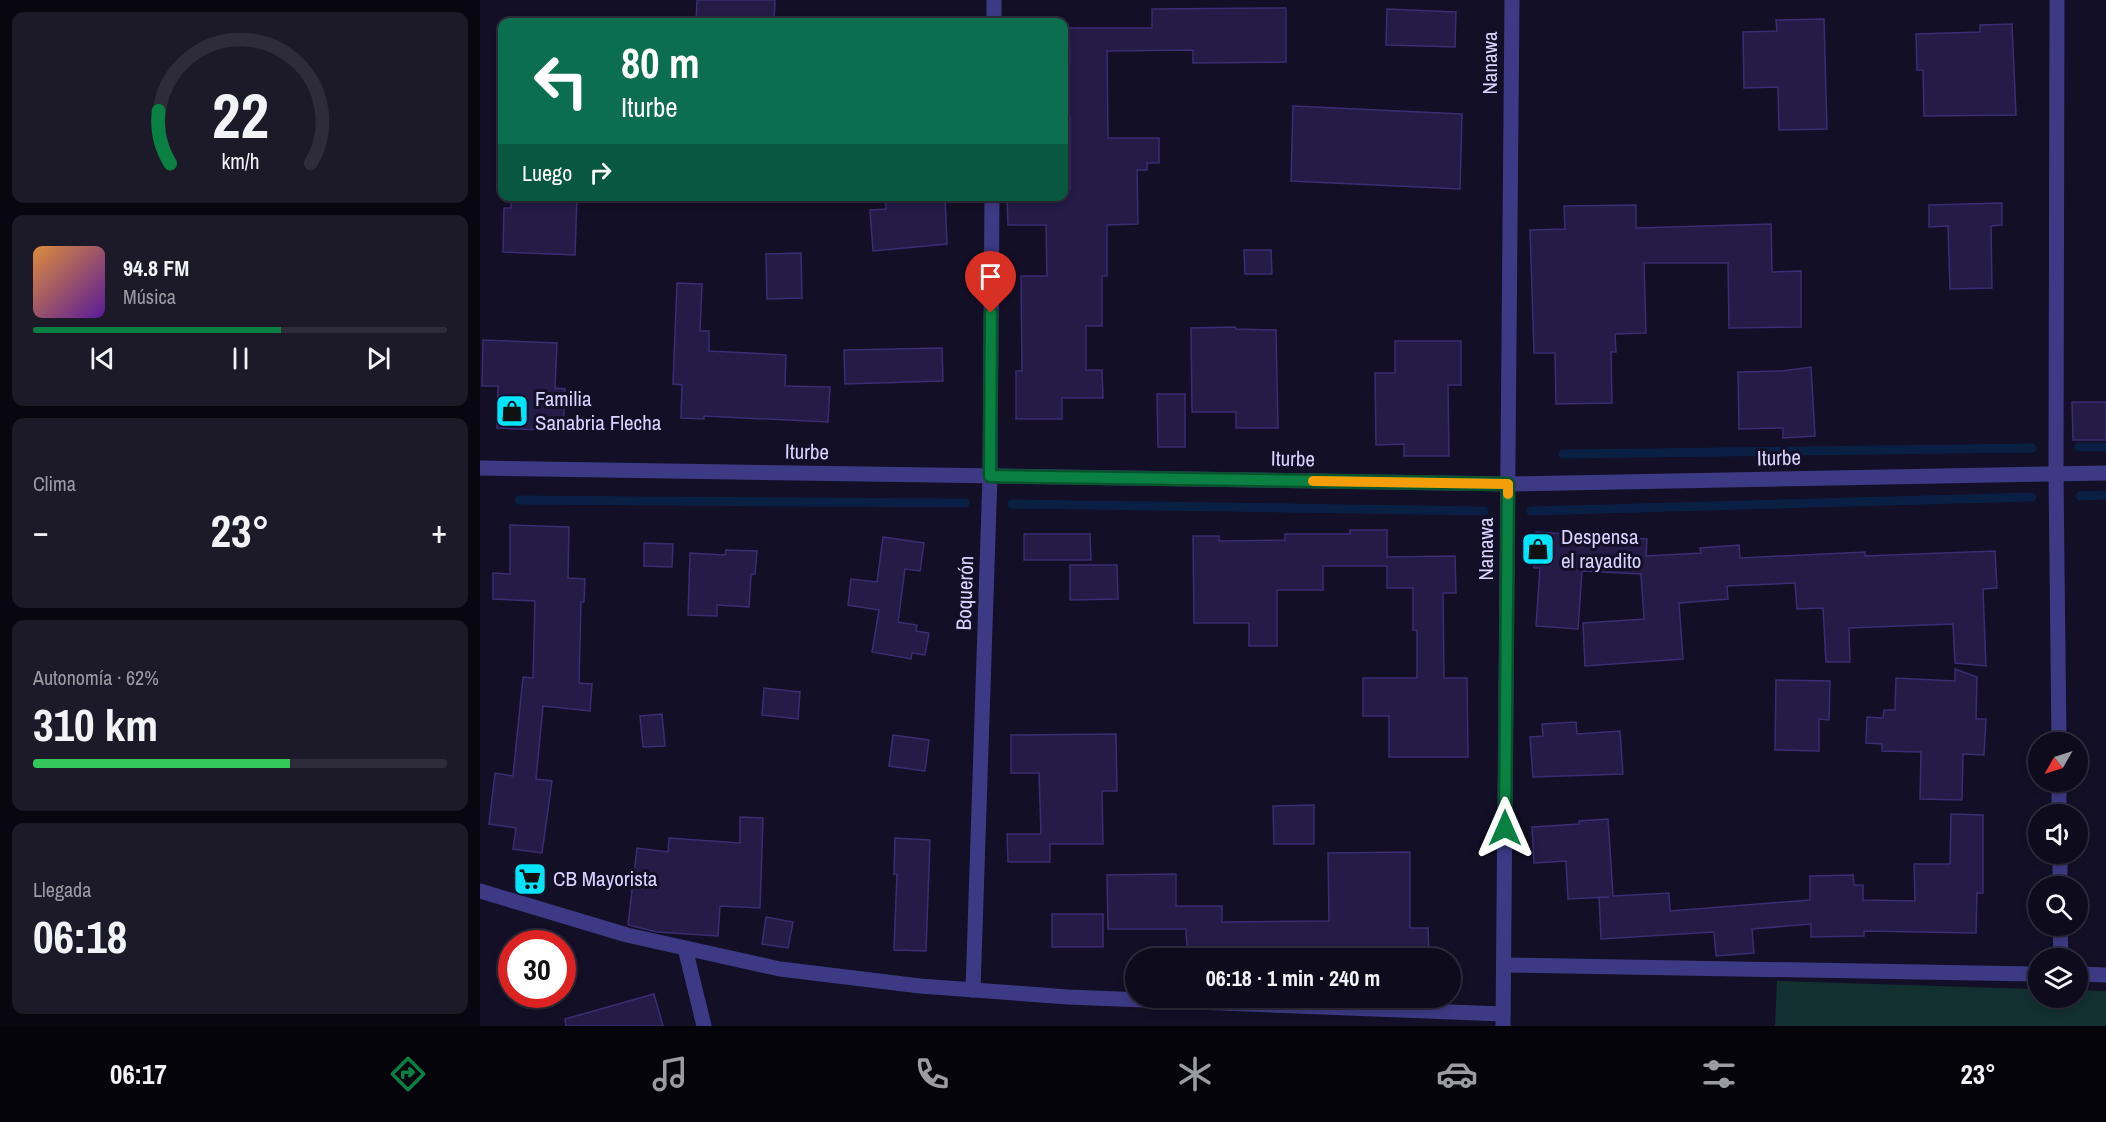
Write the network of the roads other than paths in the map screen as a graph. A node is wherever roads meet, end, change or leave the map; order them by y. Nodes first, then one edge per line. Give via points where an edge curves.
1 (994, 0) edge
2 (1512, 0) edge
3 (2057, 0) edge
4 (994, 18) edge
5 (992, 201) edge
6 (480, 468) edge
7 (2106, 472) edge
8 (2056, 474) junction
9 (990, 476) junction
10 (1508, 484) junction
11 (2059, 732) edge
12 (480, 891) edge
13 (685, 948) junction
14 (1504, 966) junction
15 (2028, 974) edge
16 (2088, 974) edge
17 (2106, 975) edge
18 (973, 990) junction
19 (1503, 1020) edge
20 (704, 1026) edge

1 - 4 street
2 - 10 street, Nanawa
3 - 8 street
5 - 9 street, Boquerón
6 - 9 street, Iturbe
7 - 8 street, Iturbe
8 - 10 street, Iturbe
8 - 11 street
9 - 10 street, Iturbe
9 - 18 street, Boquerón
10 - 14 street, Nanawa
12 - 13 street via 627,935
13 - 18 street via 780,969
13 - 20 street
14 - 15 street
14 - 19 street, Nanawa
16 - 17 street
18 - 19 street

